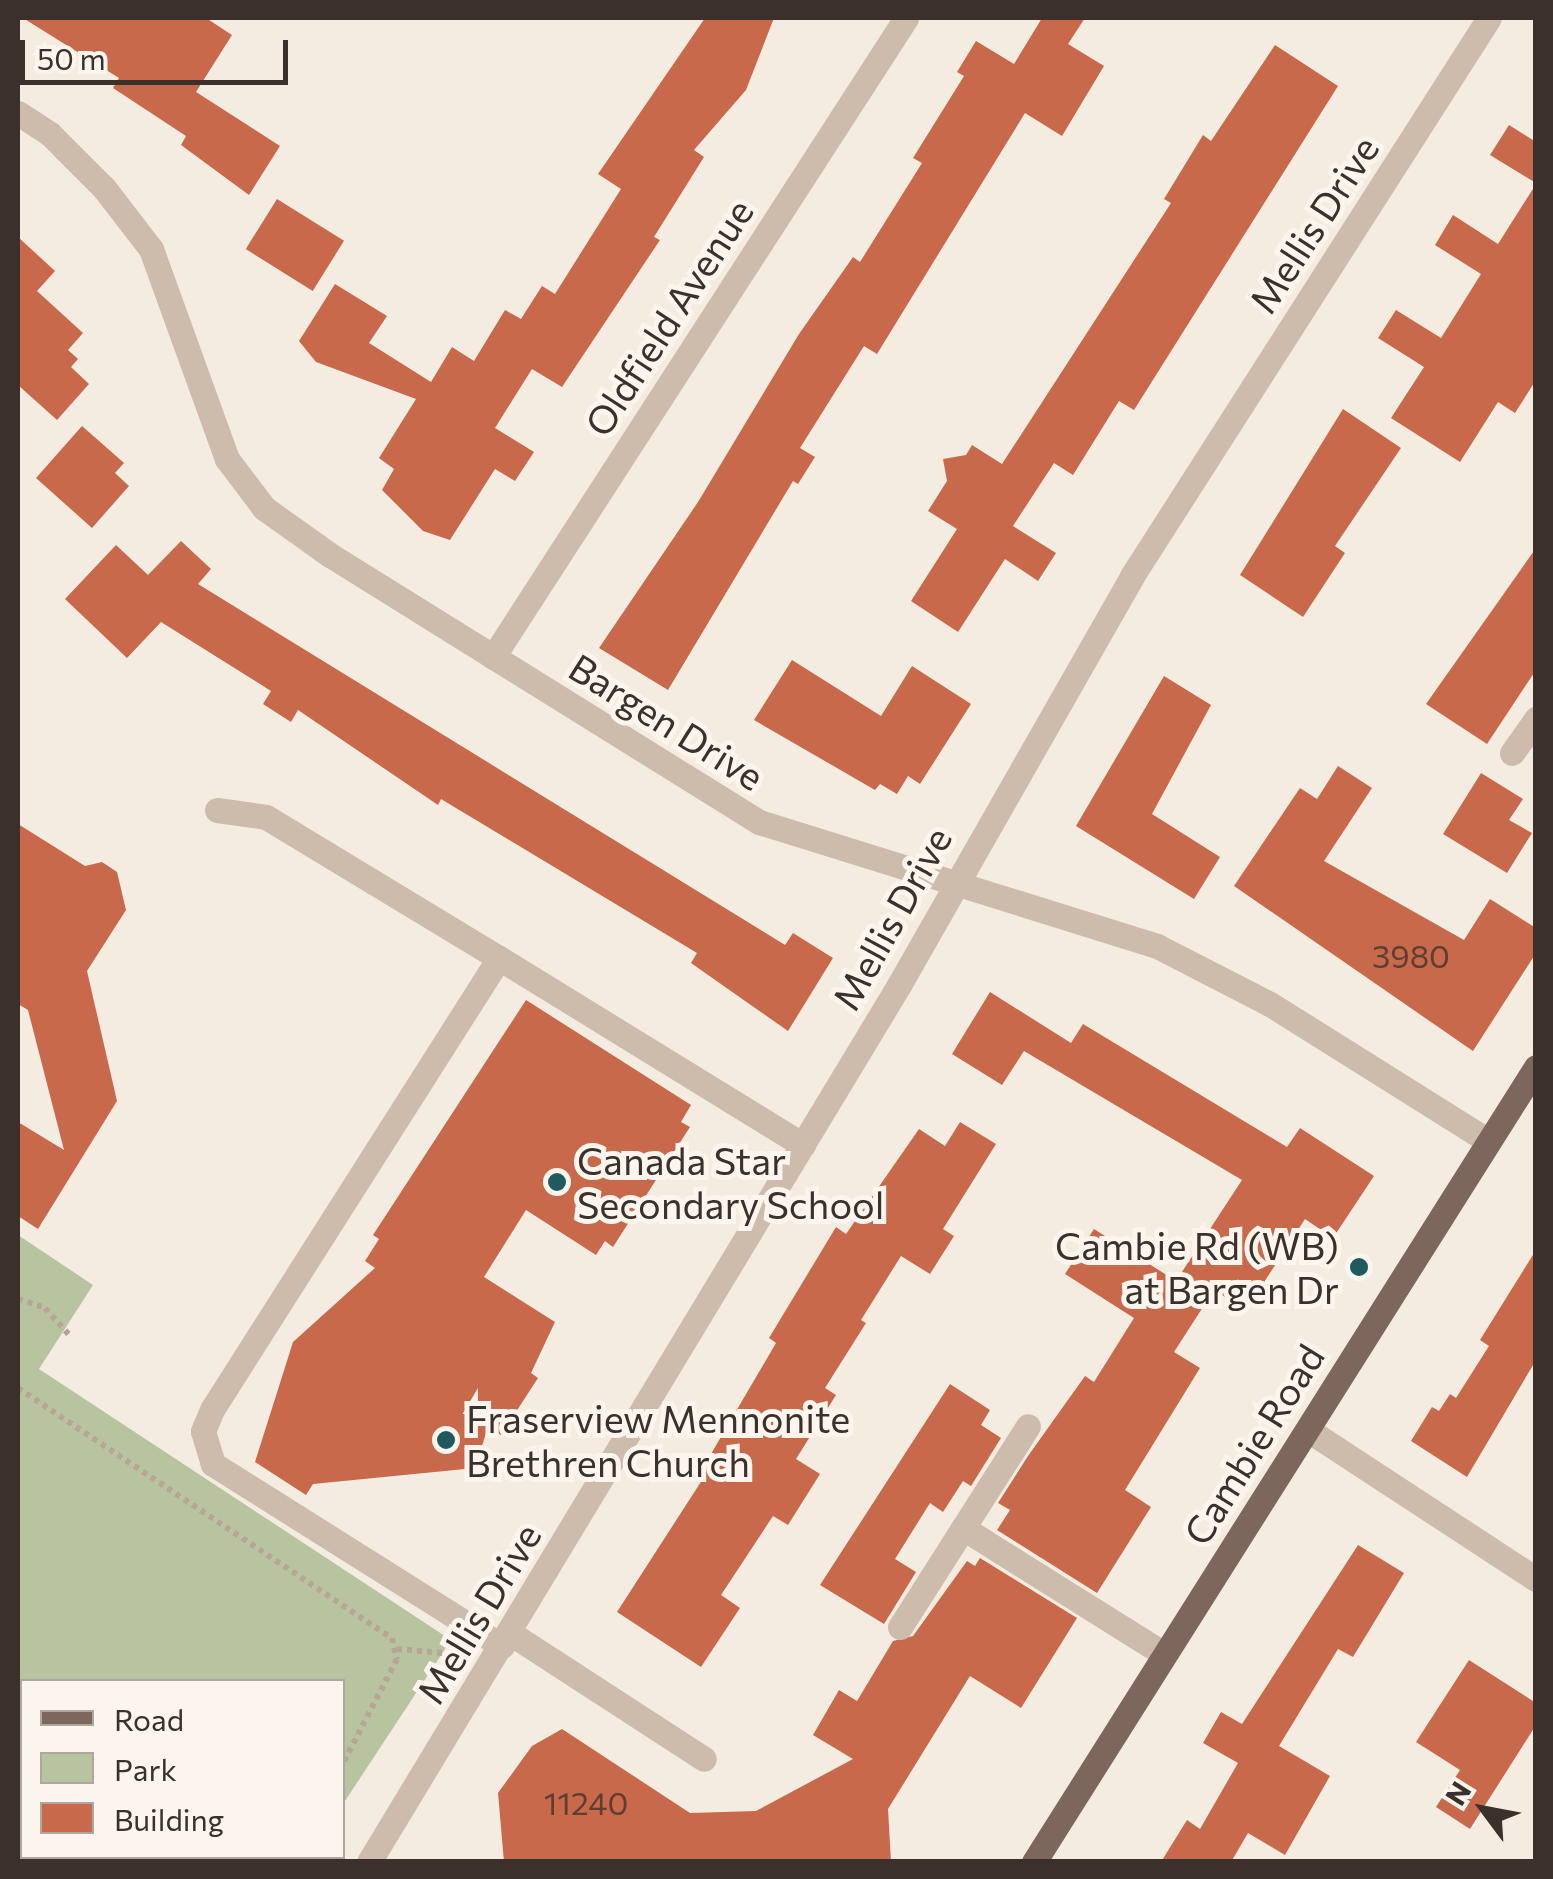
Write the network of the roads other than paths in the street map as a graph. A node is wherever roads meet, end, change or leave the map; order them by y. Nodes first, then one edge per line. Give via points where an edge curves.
1 (906, 18) edge
2 (1489, 18) edge
3 (18, 113) edge
4 (493, 657) junction
5 (1536, 718) edge
6 (1512, 753) dead end
7 (217, 810) dead end
8 (950, 885) junction
9 (499, 958) junction
10 (1536, 1067) edge
11 (1488, 1141) junction
12 (803, 1145) junction
13 (1028, 1426) dead end
14 (1308, 1430) junction
15 (962, 1528) junction
16 (1536, 1579) edge
17 (900, 1628) dead end
18 (506, 1639) junction
19 (1164, 1654) junction
20 (704, 1759) dead end
21 (370, 1862) edge
22 (1034, 1862) edge

1 - 4 street, Oldfield Avenue
2 - 8 street, Mellis Drive via 1132,576
3 - 4 street, Bargen Drive via 50,134 104,188 151,249 227,459 264,508
4 - 8 street, Bargen Drive via 759,822
5 - 6 street
7 - 9 street via 266,817
8 - 11 street, Bargen Drive via 1157,946 1217,974
8 - 12 street, Mellis Drive
9 - 12 street
9 - 18 street via 202,1431 213,1464
10 - 11 main road, Cambie Road
11 - 14 main road, Cambie Road
12 - 18 street, Mellis Drive
13 - 15 street
14 - 16 street
14 - 19 main road, Cambie Road
15 - 17 street
15 - 19 street
18 - 20 street
18 - 21 street, Mellis Drive
19 - 22 main road, Cambie Road

